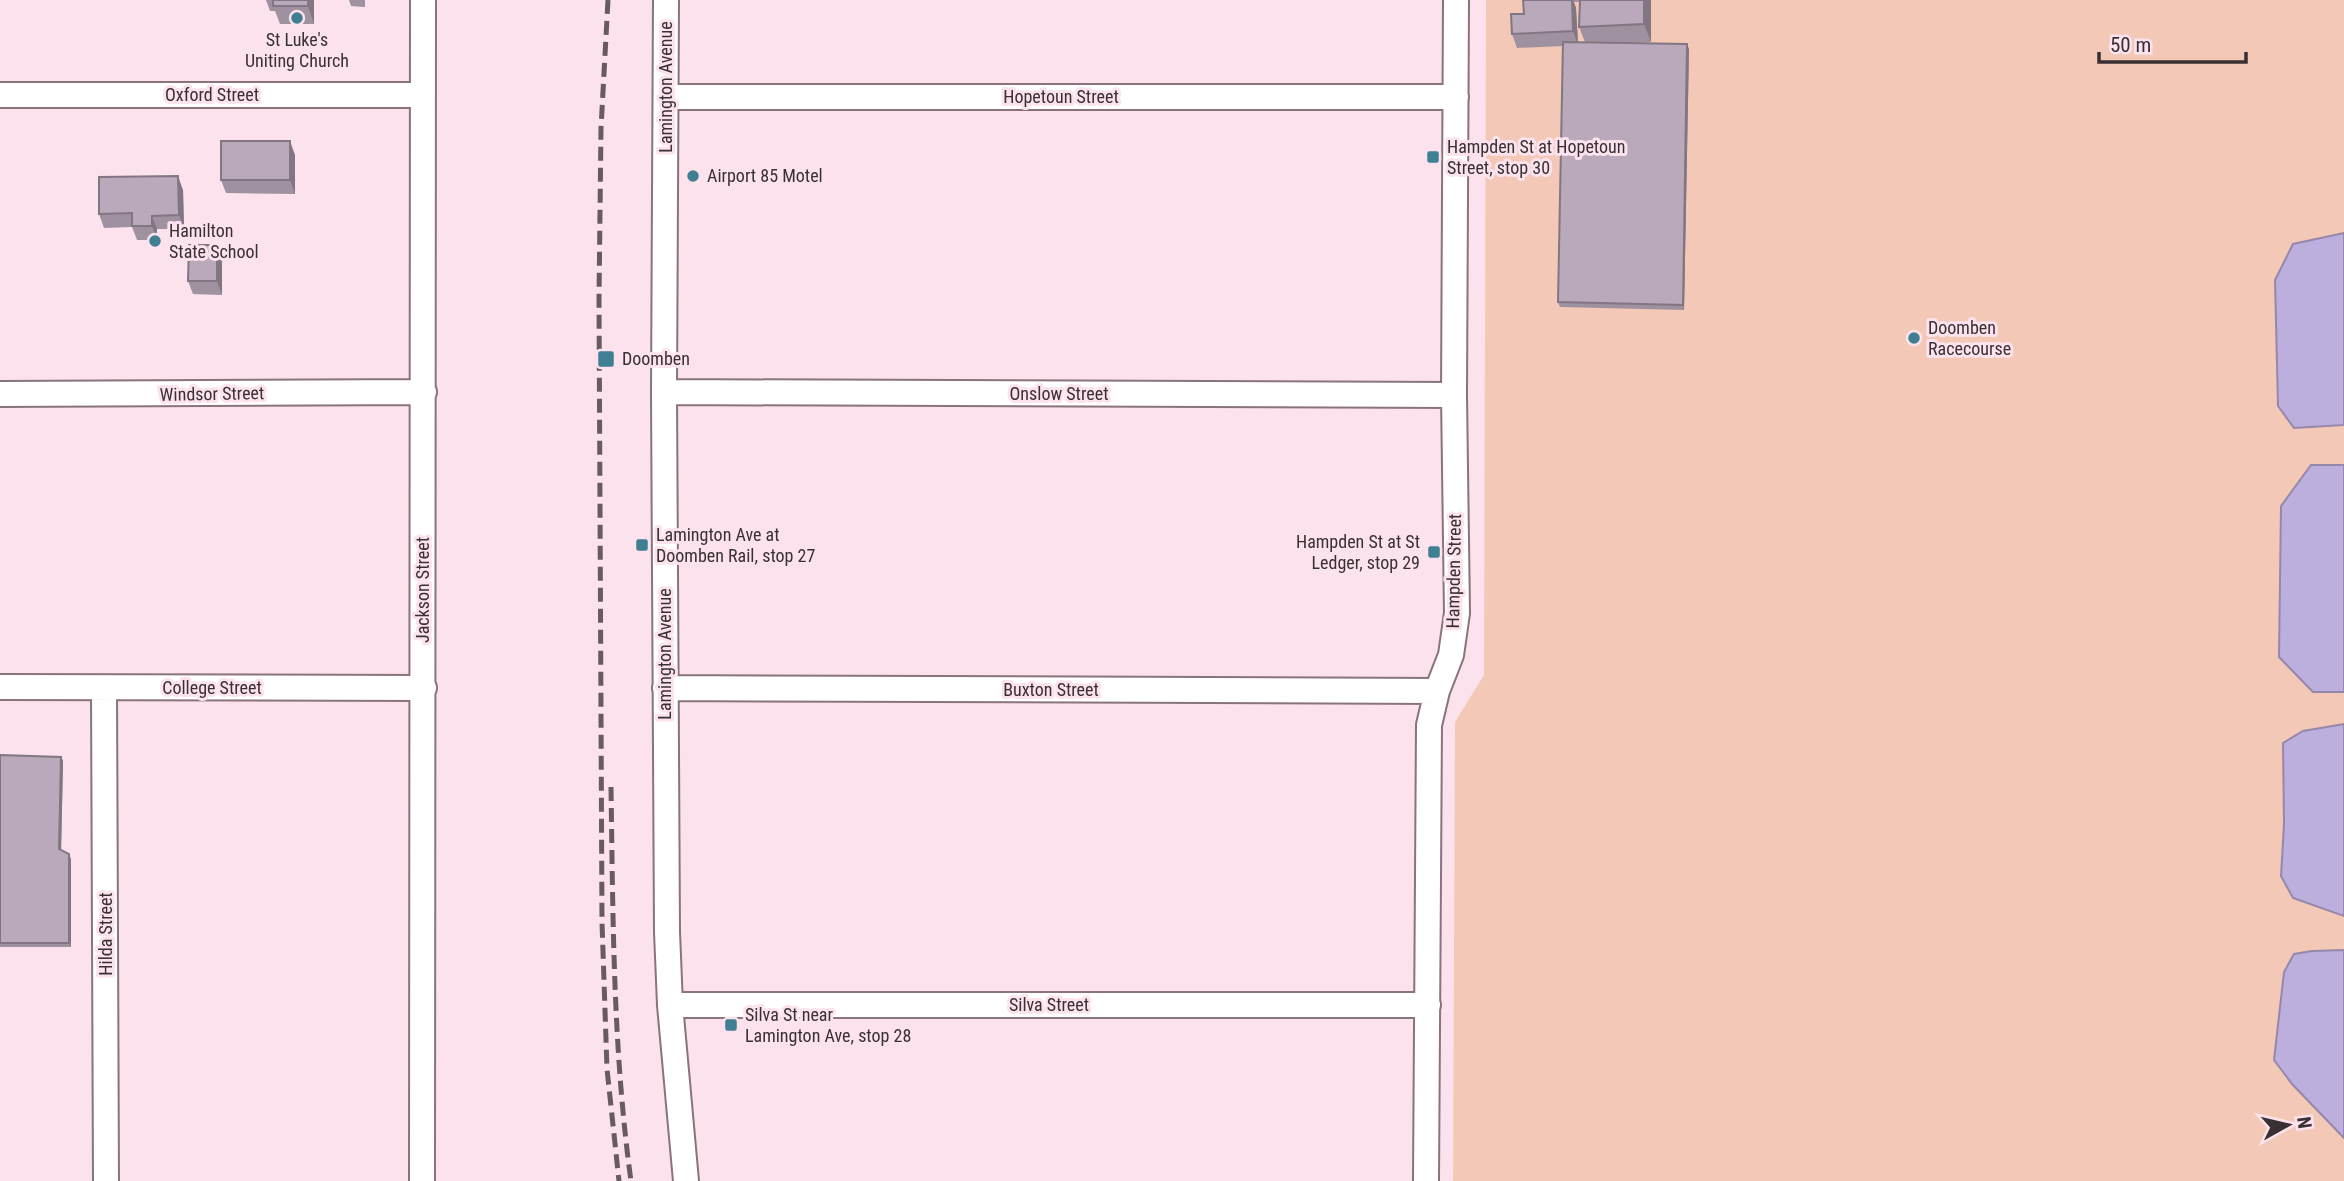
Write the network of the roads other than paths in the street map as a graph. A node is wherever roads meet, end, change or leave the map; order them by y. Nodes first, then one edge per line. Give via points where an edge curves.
1 (423, 0) edge
2 (666, 0) edge
3 (1455, 0) edge
4 (423, 95) junction
5 (0, 96) edge
6 (666, 97) junction
7 (1455, 97) junction
8 (424, 392) junction
9 (664, 393) junction
10 (0, 394) edge
11 (1454, 395) junction
12 (0, 687) edge
13 (104, 688) junction
14 (424, 688) junction
15 (665, 688) junction
16 (1437, 691) junction
17 (670, 1005) junction
18 (1428, 1005) junction
19 (106, 1181) edge
20 (422, 1181) edge
21 (686, 1181) edge
22 (1426, 1181) edge

1 - 4 street, Jackson Street
2 - 6 street, Lamington Avenue
3 - 7 street, Hampden Street
4 - 5 street, Oxford Street
4 - 8 street, Jackson Street
6 - 7 street, Hopetoun Street
6 - 9 street, Lamington Avenue
7 - 11 street, Hampden Street
8 - 10 street, Windsor Street
8 - 14 street, Jackson Street
9 - 11 street, Onslow Street
9 - 15 street, Lamington Avenue
11 - 16 street, Hampden Street via 1457,613 1451,655
12 - 13 street, College Street
13 - 14 street, College Street
13 - 19 street, Hilda Street
14 - 20 street, Jackson Street
15 - 16 street, Buxton Street
15 - 17 street, Lamington Avenue
16 - 18 street, Hampden Street via 1429,725
17 - 18 street, Silva Street
17 - 21 street, Lamington Avenue
18 - 22 street, Hampden Street

